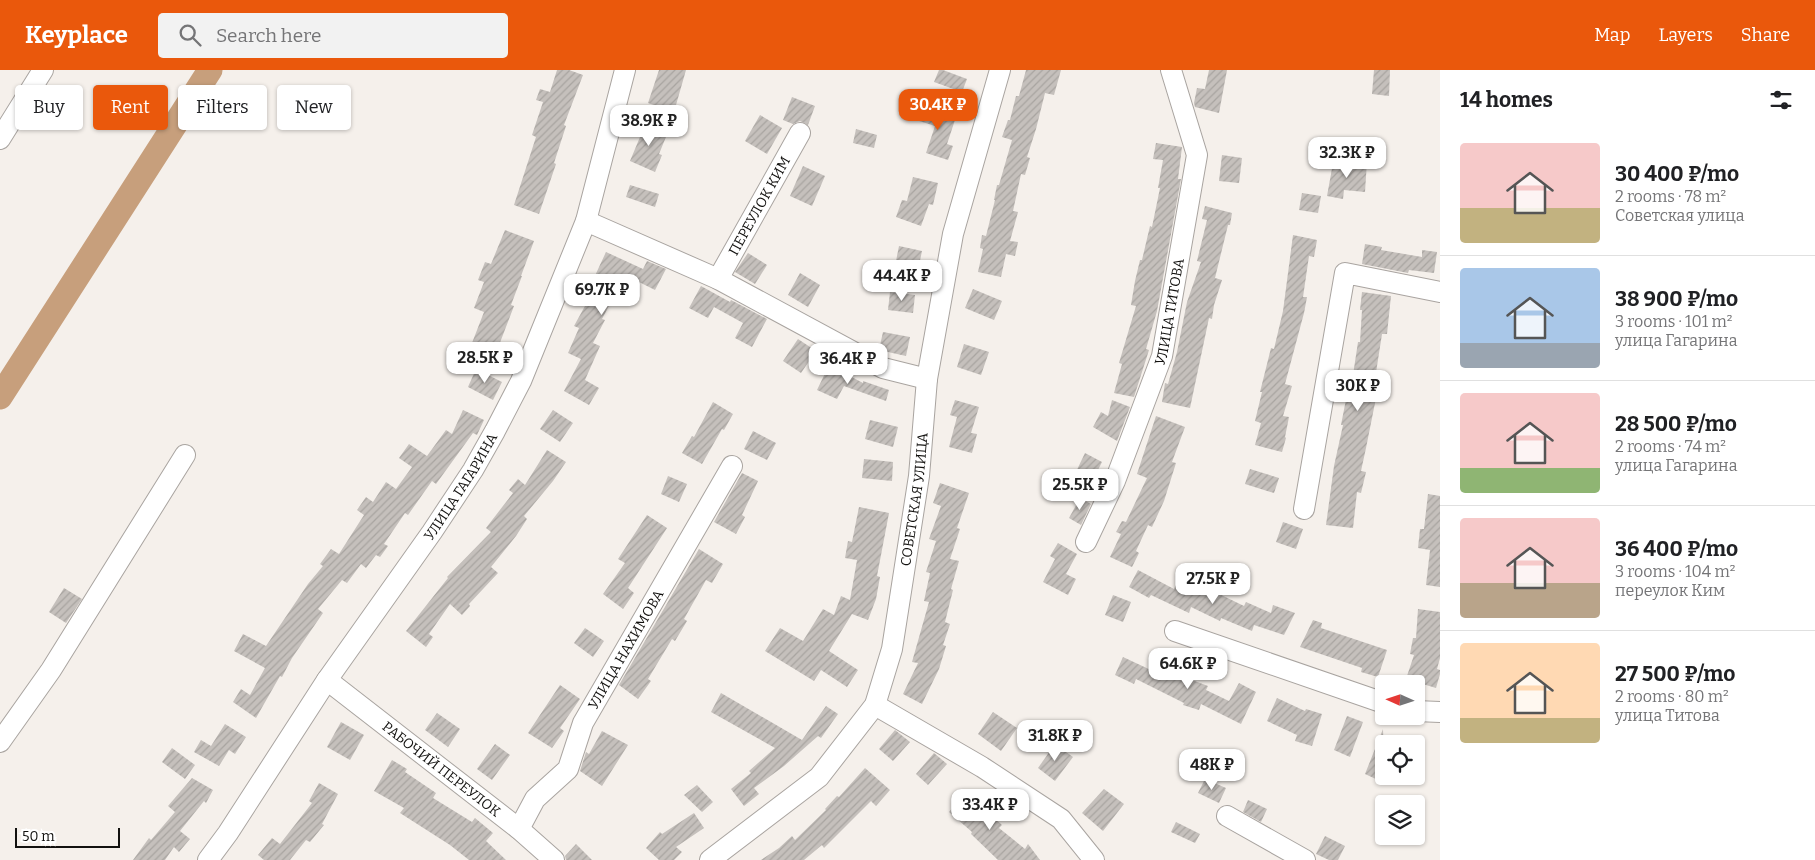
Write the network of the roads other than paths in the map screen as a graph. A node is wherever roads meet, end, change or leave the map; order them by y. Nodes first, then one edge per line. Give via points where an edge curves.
1 (43, 70) edge
2 (625, 70) edge
3 (999, 70) edge
4 (1171, 70) edge
5 (800, 133) dead end
6 (0, 139) edge
7 (586, 221) junction
8 (718, 279) junction
9 (1440, 292) edge
10 (927, 379) junction
11 (185, 455) dead end
12 (732, 466) dead end
13 (1304, 509) dead end
14 (1086, 542) dead end
15 (1175, 631) dead end
16 (327, 680) junction
17 (1375, 700) edge
18 (875, 705) junction
19 (1425, 711) edge
20 (1440, 712) edge
21 (0, 742) edge
22 (1227, 816) dead end
23 (519, 829) junction
24 (208, 860) edge
25 (554, 860) edge
26 (710, 860) edge
27 (1094, 860) edge
28 (1305, 860) edge

1 - 6 street
2 - 7 street, УЛИЦА ГАГАРИНА
3 - 10 street, СОВЕТСКАЯ УЛИЦА via 953,234
4 - 14 street, УЛИЦА ТИТОВА via 1197,155 1162,356 1115,481
5 - 8 street, ПЕРЕУЛОК КИМ
7 - 8 street
7 - 16 street, УЛИЦА ГАГАРИНА via 521,381 473,470
8 - 10 street via 883,368
9 - 13 street via 1344,273
10 - 18 street, СОВЕТСКАЯ УЛИЦА via 919,476 892,649
11 - 21 street via 51,670
12 - 23 street, УЛИЦА НАХИМОВА via 584,723 568,769 535,799
15 - 17 street
16 - 23 street, РАБОЧИЙ ПЕРЕУЛОК
16 - 24 street, УЛИЦА ГАГАРИНА
18 - 26 street, СОВЕТСКАЯ УЛИЦА via 818,777
18 - 27 street via 982,767 1061,819
19 - 20 street
22 - 28 street
23 - 25 street, РАБОЧИЙ ПЕРЕУЛОК

